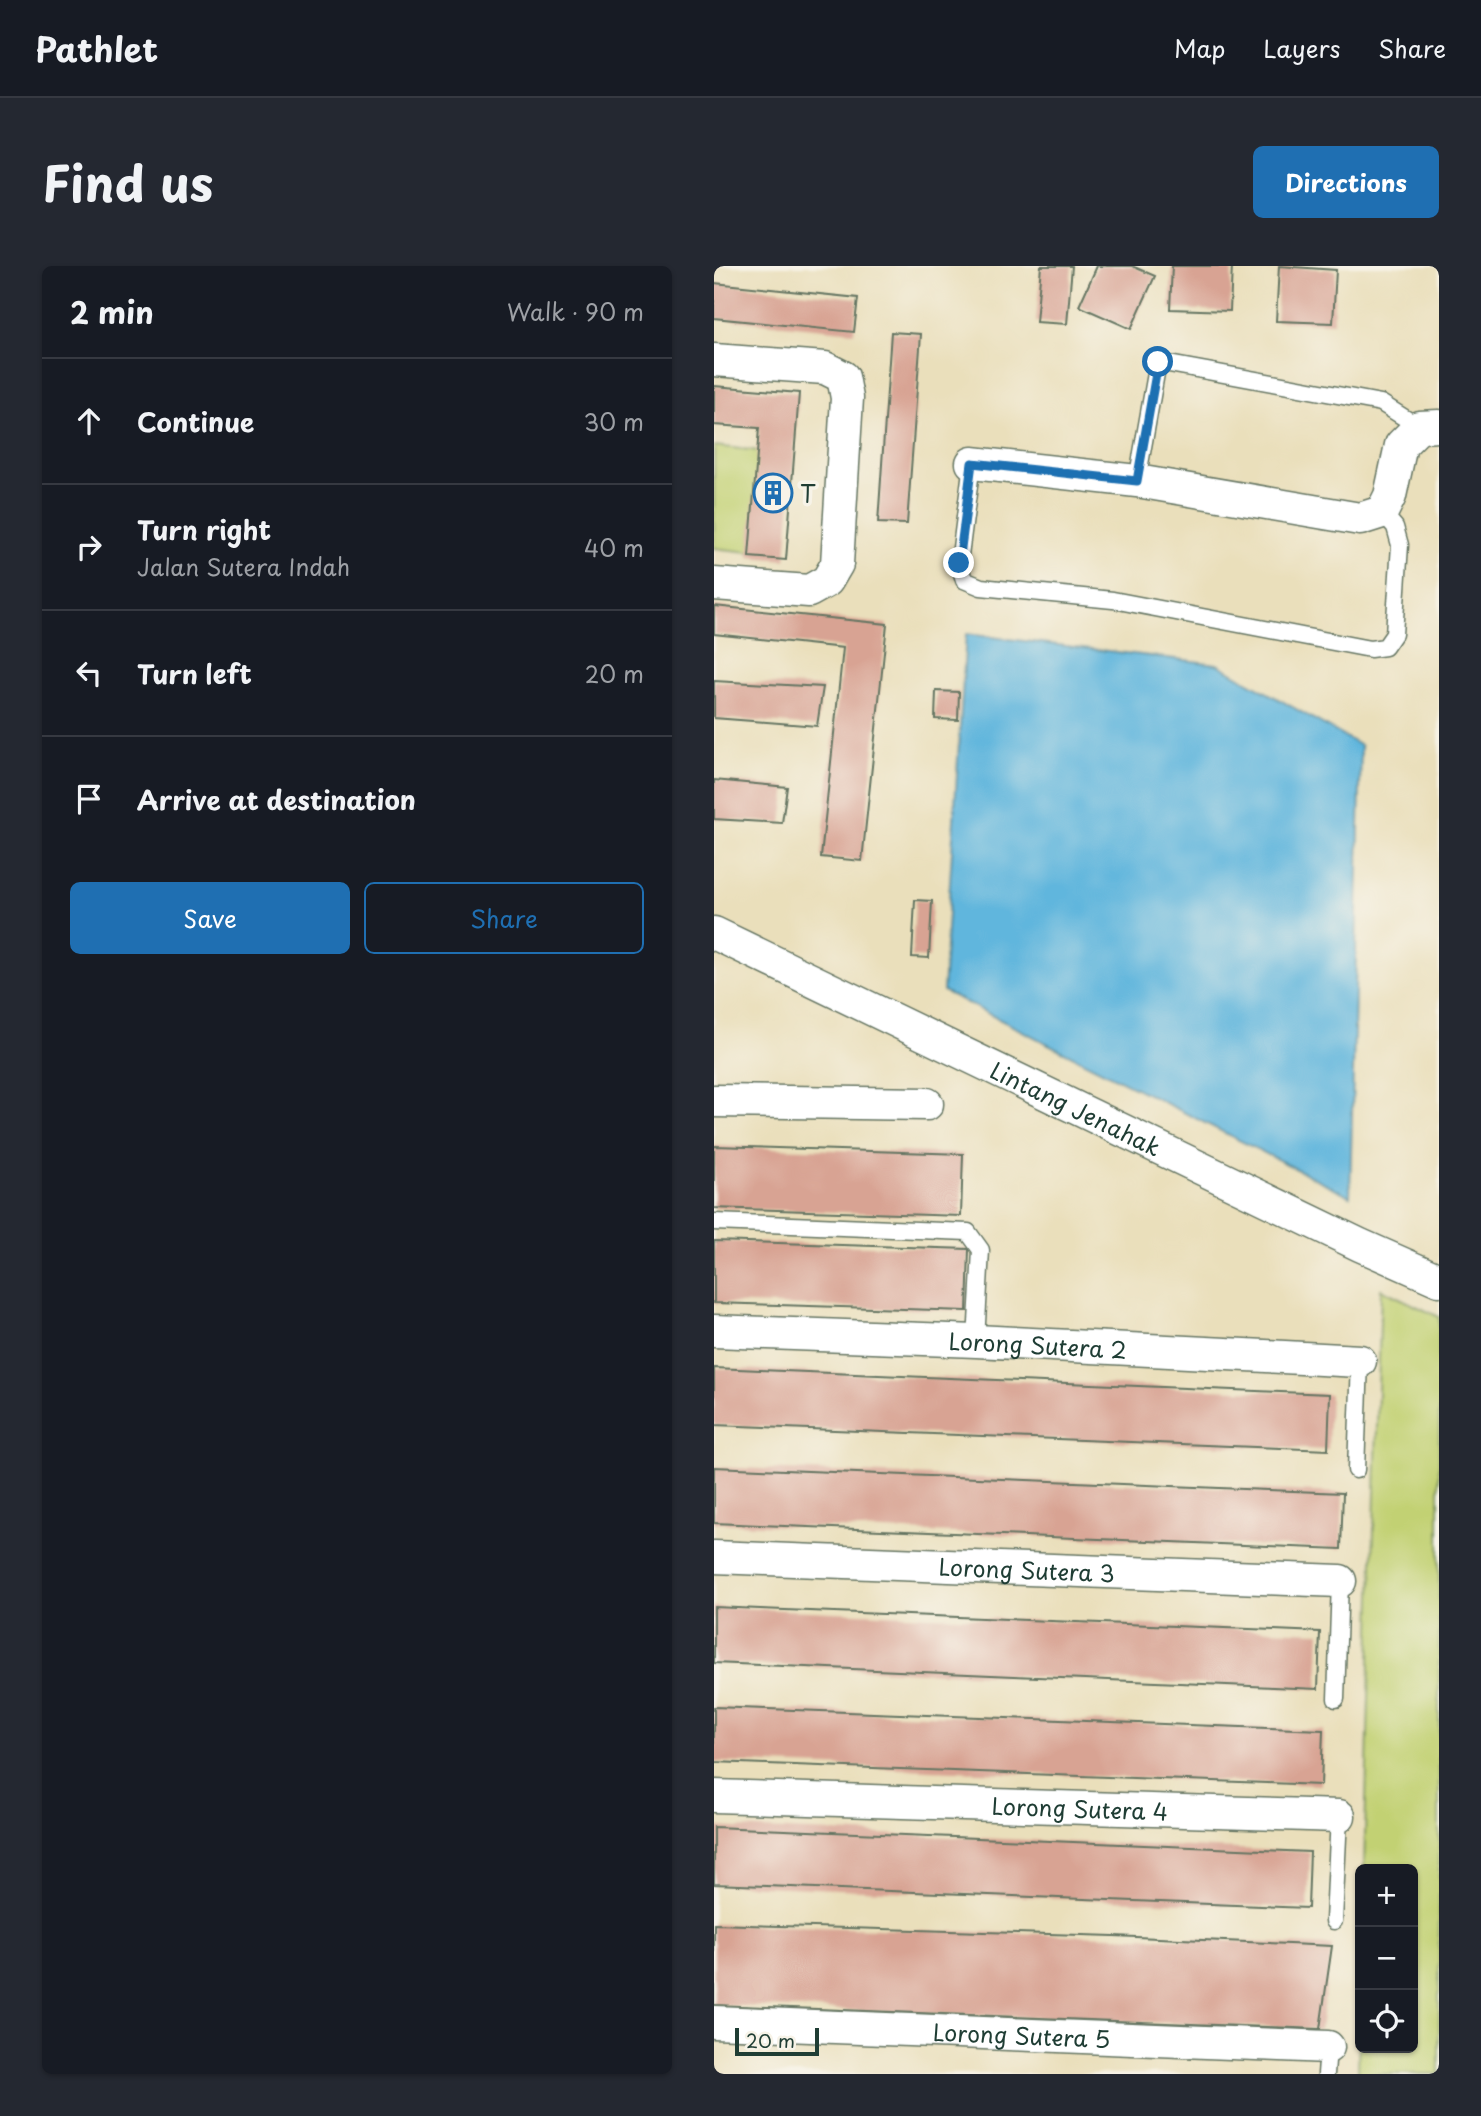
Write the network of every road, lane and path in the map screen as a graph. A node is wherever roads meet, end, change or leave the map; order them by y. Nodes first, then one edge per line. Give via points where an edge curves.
1 (714, 360) edge
2 (1429, 427) edge
3 (972, 463) joint
4 (1137, 481) junction
5 (1382, 512) junction
6 (714, 584) edge
7 (714, 933) edge
8 (714, 1101) edge
9 (927, 1104) dead end
10 (714, 1222) edge
11 (1439, 1280) edge
12 (714, 1331) edge
13 (976, 1341) junction
14 (1360, 1361) joint
15 (1356, 1470) dead end
16 (714, 1557) edge
17 (1340, 1581) joint
18 (1336, 1699) dead end
19 (714, 1796) edge
20 (1339, 1816) joint
21 (1334, 1921) dead end
22 (714, 2022) edge
23 (1327, 2061) edge

1 - 6 street via 825,368 843,377 847,398 837,565 827,582 809,591
2 - 4 lane via 1381,404 1158,362
2 - 5 street via 1401,445
3 - 4 street
3 - 5 lane via 959,563 964,580 972,584 1113,600 1370,649 1385,647 1394,634 1400,545 1395,527
4 - 5 street via 1360,519
7 - 11 street, Lintang Jenahak
8 - 9 street
10 - 13 lane via 968,1232 981,1250
12 - 13 street, Lorong Sutera 2
13 - 14 street, Lorong Sutera 2
14 - 15 lane
16 - 17 street, Lorong Sutera 3
17 - 18 lane
19 - 20 street, Lorong Sutera 4
20 - 21 lane, Lorong Sutera 4
22 - 23 street, Lorong Sutera 5

